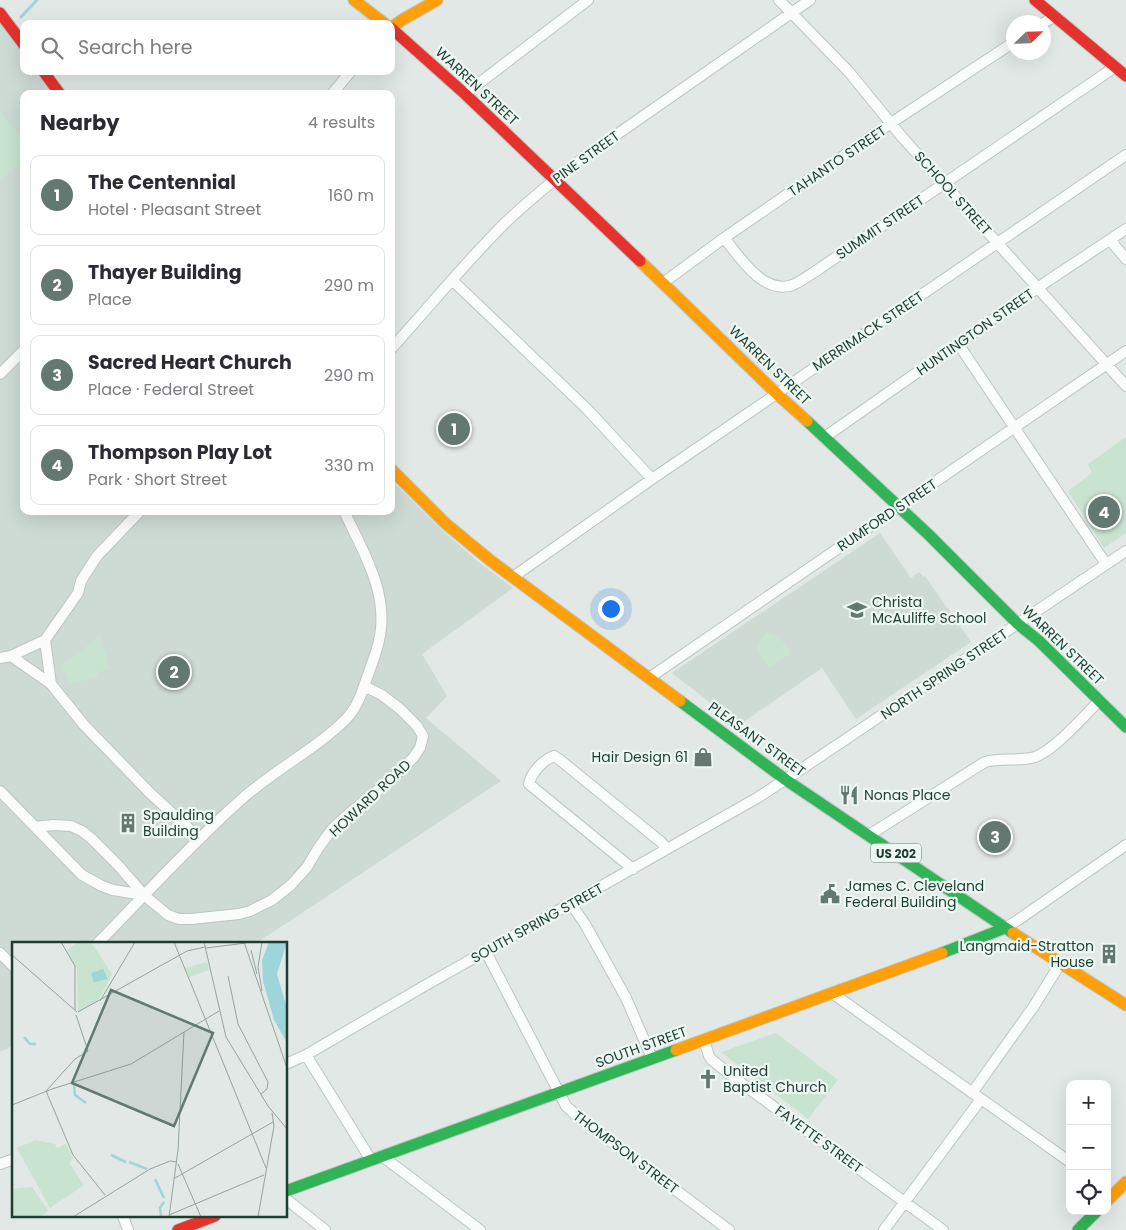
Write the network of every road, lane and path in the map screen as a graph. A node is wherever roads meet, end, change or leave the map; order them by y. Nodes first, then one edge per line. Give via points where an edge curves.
1 (354, 0) edge
2 (437, 0) edge
3 (588, 0) edge
4 (779, 0) edge
5 (810, 0) edge
6 (1035, 0) edge
7 (0, 13) edge
8 (792, 13) junction
9 (1054, 16) junction
10 (1051, 18) edge
11 (380, 20) edge
12 (395, 25) edge
13 (395, 32) edge
14 (20, 39) edge
15 (1006, 47) edge
16 (1115, 67) junction
17 (46, 75) edge
18 (348, 75) edge
19 (1126, 76) edge
20 (57, 90) edge
21 (335, 90) edge
22 (465, 94) junction
23 (891, 123) junction
24 (1126, 155) edge
25 (556, 179) junction
26 (944, 184) junction
27 (1126, 229) edge
28 (724, 238) junction
29 (1110, 240) junction
30 (998, 243) junction
31 (1126, 259) edge
32 (452, 280) junction
33 (663, 283) junction
34 (1038, 288) junction
35 (395, 344) edge
36 (959, 344) junction
37 (1126, 351) edge
38 (20, 354) edge
39 (1107, 364) junction
40 (0, 374) edge
41 (1126, 386) edge
42 (777, 394) junction
43 (1014, 428) junction
44 (825, 437) junction
45 (395, 473) edge
46 (652, 479) junction
47 (898, 507) junction
48 (136, 515) edge
49 (346, 515) edge
50 (1126, 551) edge
51 (1106, 564) junction
52 (513, 577) junction
53 (1018, 624) junction
54 (45, 640) junction
55 (11, 656) junction
56 (0, 658) edge
57 (649, 678) junction
58 (50, 684) junction
59 (364, 686) junction
60 (1099, 701) junction
61 (1126, 727) edge
62 (786, 780) junction
63 (0, 791) edge
64 (35, 827) junction
65 (869, 835) junction
66 (200, 839) junction
67 (1126, 845) edge
68 (667, 849) junction
69 (632, 869) junction
70 (144, 895) junction
71 (571, 904) junction
72 (1005, 928) junction
73 (99, 942) edge
74 (486, 952) junction
75 (0, 953) edge
76 (1060, 964) junction
77 (12, 965) edge
78 (832, 993) junction
79 (1126, 1005) edge
80 (704, 1040) junction
81 (306, 1054) junction
82 (652, 1058) junction
83 (288, 1063) edge
84 (558, 1093) junction
85 (977, 1096) junction
86 (377, 1158) junction
87 (1066, 1159) edge
88 (12, 1160) edge
89 (0, 1164) edge
90 (1126, 1182) edge
91 (288, 1190) edge
92 (1111, 1194) edge
93 (288, 1202) edge
94 (905, 1202) junction
95 (1093, 1215) edge
96 (124, 1218) edge
97 (210, 1218) edge
98 (128, 1230) edge
99 (178, 1230) edge
100 (325, 1230) edge
101 (480, 1230) edge
102 (729, 1230) edge
103 (884, 1230) edge
104 (943, 1230) edge
105 (1078, 1230) edge

1 - 11 main road
2 - 12 main road
3 - 22 street
4 - 8 street, SCHOOL STREET
5 - 8 street, PINE STREET
6 - 9 main road
7 - 14 main road
8 - 23 street, SCHOOL STREET via 849,72
8 - 25 street, PINE STREET
9 - 10 street
9 - 16 main road
13 - 22 main road, WARREN STREET
15 - 23 street, TAHANTO STREET
16 - 19 main road
16 - 26 street, SUMMIT STREET
17 - 20 main road
18 - 21 street
22 - 25 main road, WARREN STREET
23 - 26 street, SCHOOL STREET
23 - 28 street, TAHANTO STREET
24 - 30 street, MERRIMACK STREET
25 - 32 street, PINE STREET via 504,225
25 - 33 main road, WARREN STREET
26 - 28 street, SUMMIT STREET via 790,286 778,287 762,280
26 - 30 street, SCHOOL STREET
27 - 29 street, HUNTINGTON STREET
28 - 33 street, TAHANTO STREET
29 - 31 street
29 - 34 street, HUNTINGTON STREET
30 - 34 street, SCHOOL STREET
30 - 42 street, MERRIMACK STREET
32 - 35 street, PINE STREET
32 - 46 street via 586,408
33 - 42 main road, WARREN STREET
34 - 36 street, HUNTINGTON STREET
34 - 39 street, SCHOOL STREET
36 - 43 street
36 - 44 street, HUNTINGTON STREET
37 - 39 street, RUMFORD STREET
38 - 40 street
39 - 41 street, SCHOOL STREET
39 - 43 street, RUMFORD STREET
42 - 44 main road, WARREN STREET
42 - 46 street, MERRIMACK STREET
43 - 47 street, RUMFORD STREET
43 - 51 street
44 - 47 main road, WARREN STREET
45 - 52 main road, PLEASANT STREET / US 202 via 445,523
46 - 52 street, MERRIMACK STREET
47 - 53 main road, WARREN STREET
47 - 57 street, RUMFORD STREET
48 - 54 street via 97,556 81,581 78,593
49 - 59 street via 370,566 381,604 378,644
50 - 51 street, NORTH SPRING STREET
51 - 53 street, NORTH SPRING STREET
52 - 57 main road, PLEASANT STREET / US 202
53 - 60 main road, WARREN STREET
53 - 62 street, NORTH SPRING STREET
54 - 55 street
54 - 58 street
55 - 56 street
55 - 58 street
57 - 62 main road, PLEASANT STREET / US 202
58 - 66 street via 150,793
59 - 66 street via 348,718 244,797
59 - 70 street, HOWARD ROAD via 382,695 417,726 423,736 420,748 388,782 334,828 291,885 272,900 239,914 191,919 168,915
60 - 61 main road, WARREN STREET
60 - 65 street via 1044,754 1029,759 984,762
62 - 65 main road, PLEASANT STREET / US 202
62 - 68 street, SOUTH SPRING STREET
63 - 64 street
64 - 70 street via 82,876 113,890
64 - 70 street, HOWARD ROAD via 71,826 82,831
65 - 72 main road, PLEASANT STREET / US 202
66 - 70 street
67 - 72 street
68 - 69 street, SOUTH SPRING STREET
68 - 69 street via 560,760 554,756 548,758 529,784
69 - 71 street, SOUTH SPRING STREET
70 - 73 street
71 - 74 street, SOUTH SPRING STREET
71 - 82 street via 626,998
72 - 76 main road, PLEASANT STREET / US 202
72 - 78 main road, SOUTH STREET
74 - 81 street, SOUTH SPRING STREET
74 - 84 street, THOMPSON STREET
75 - 77 street
76 - 79 main road, PLEASANT STREET / US 202
76 - 85 street
78 - 80 main road, SOUTH STREET
78 - 85 street
80 - 82 main road, SOUTH STREET
80 - 94 street, FAYETTE STREET via 712,1060
81 - 83 street, SOUTH SPRING STREET
81 - 86 street
82 - 84 main road, SOUTH STREET
84 - 86 main road, SOUTH STREET
84 - 102 street, THOMPSON STREET via 577,1116
85 - 87 street
85 - 94 street
86 - 91 main road, SOUTH STREET
86 - 101 street
88 - 89 street
90 - 92 main road
93 - 100 street
94 - 103 street
94 - 104 street, FAYETTE STREET
95 - 105 main road
96 - 98 street
97 - 99 main road

